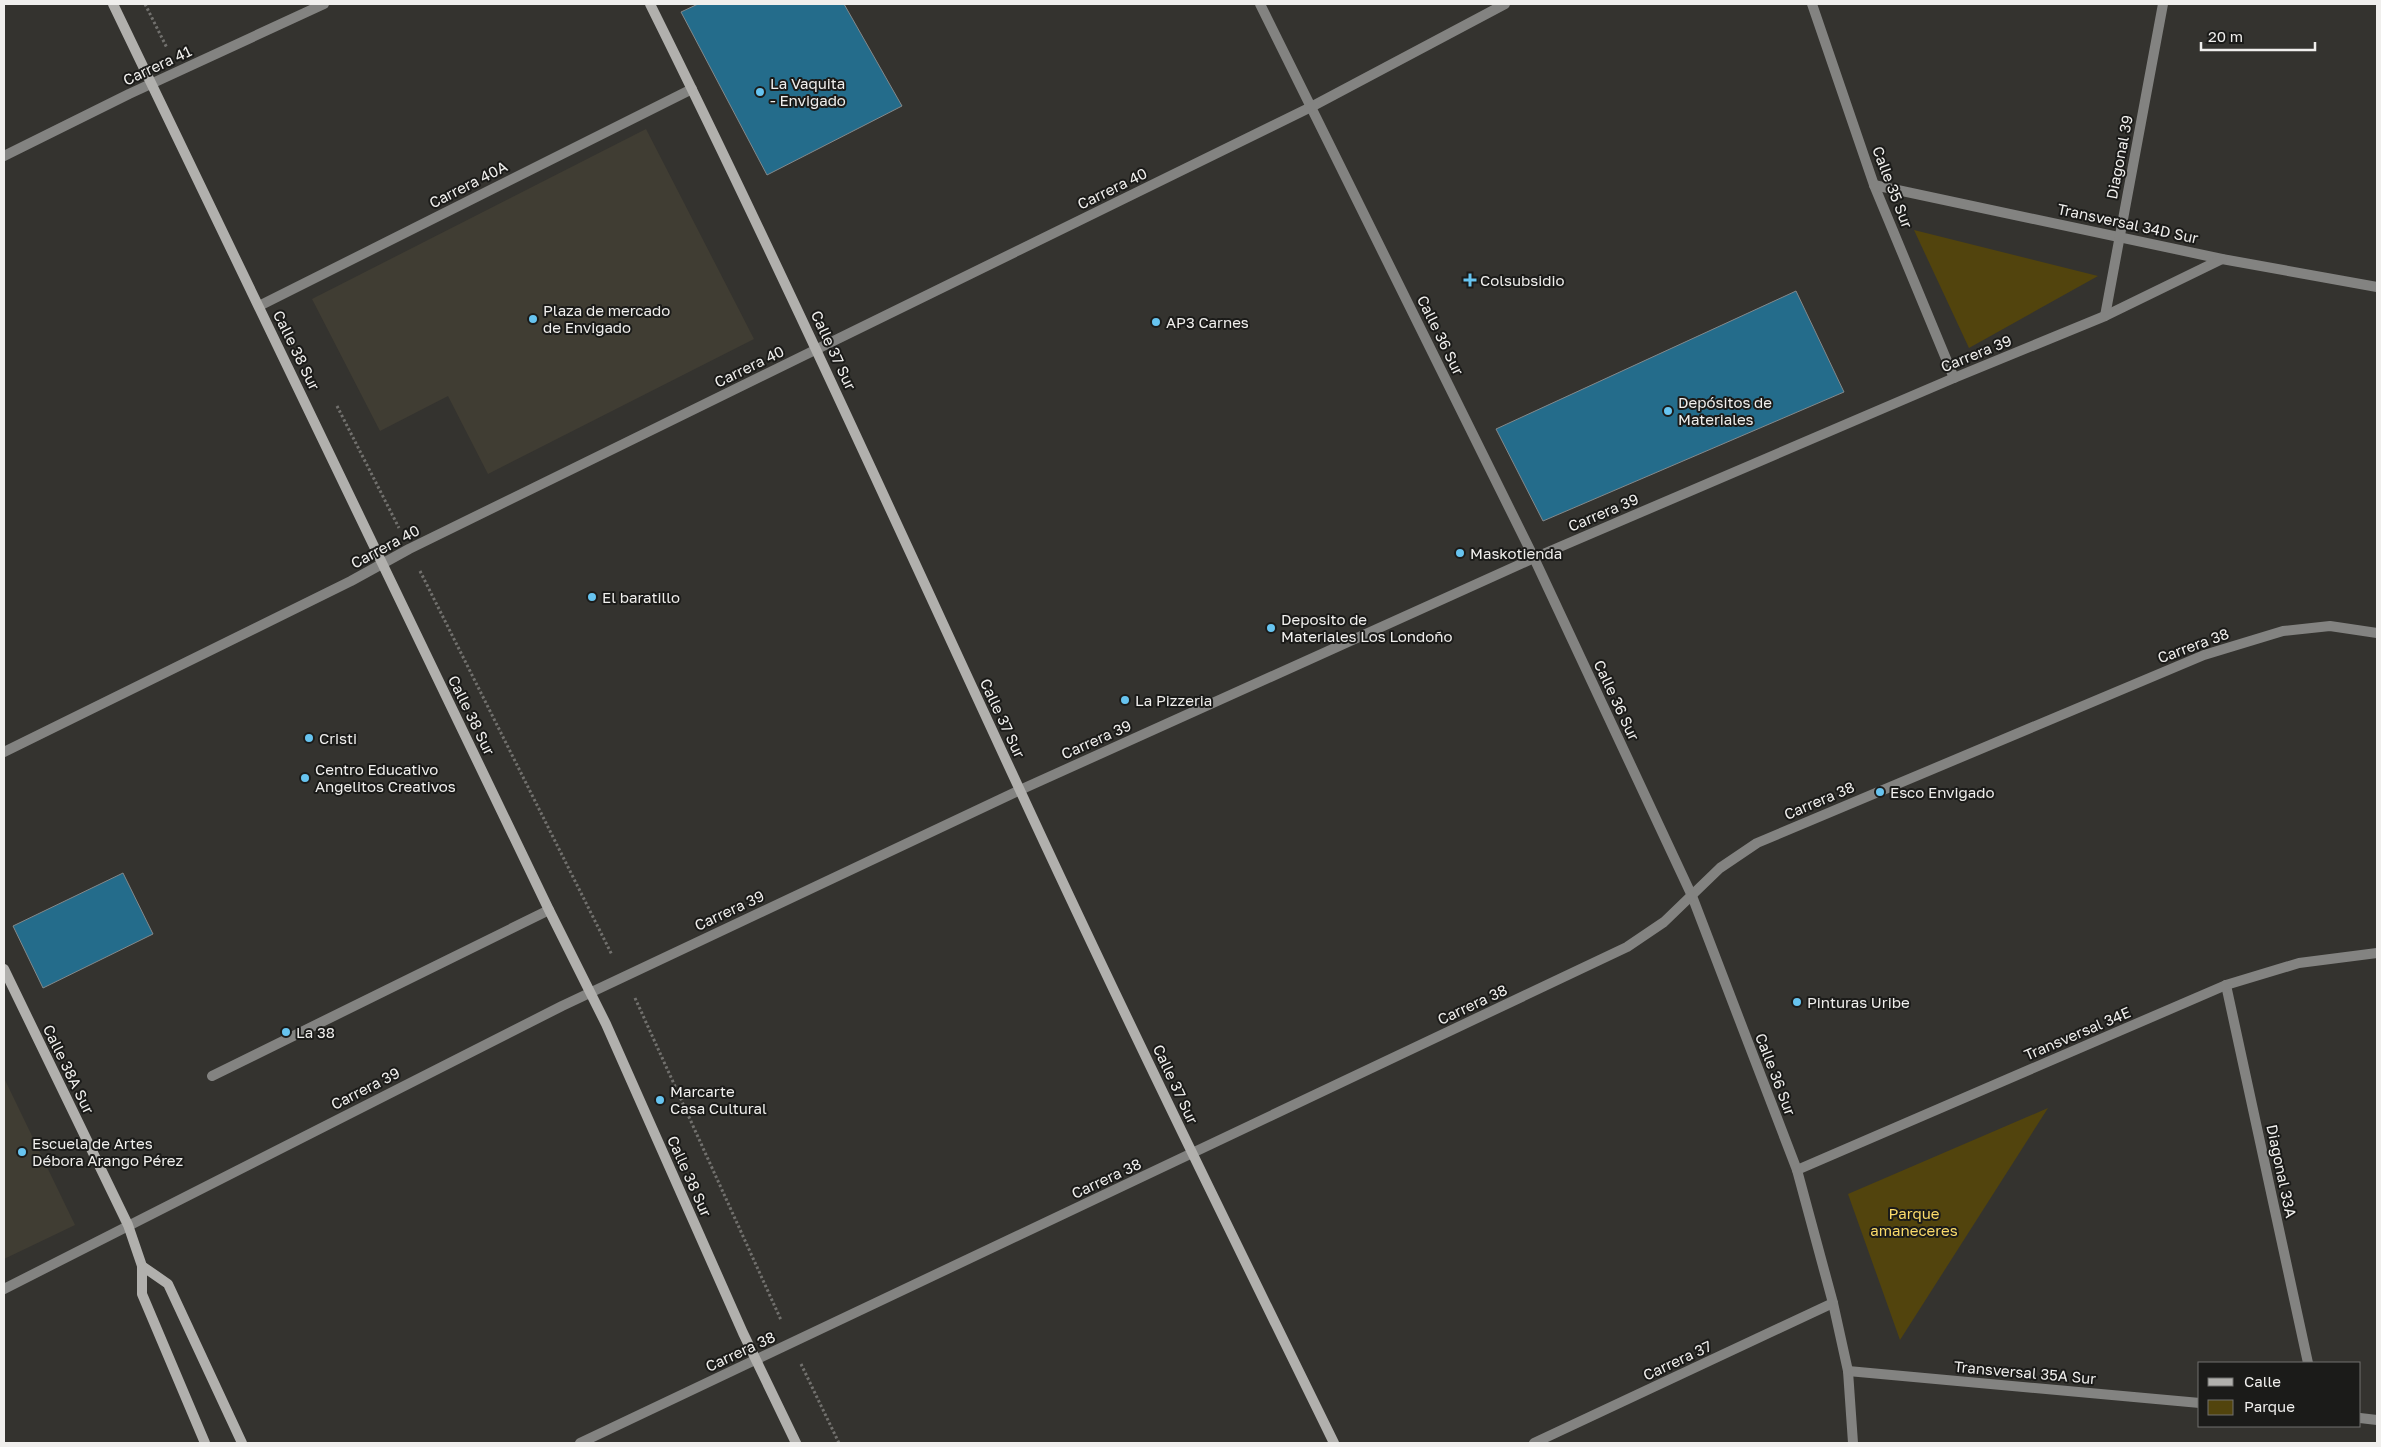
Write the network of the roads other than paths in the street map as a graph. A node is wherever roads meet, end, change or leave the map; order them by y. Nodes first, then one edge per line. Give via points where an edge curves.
1 (112, 4) edge
2 (324, 4) edge
3 (650, 4) edge
4 (1260, 4) edge
5 (1505, 4) edge
6 (1812, 4) edge
7 (2163, 4) edge
8 (151, 84) junction
9 (692, 89) junction
10 (1311, 107) junction
11 (4, 156) edge
12 (1874, 184) junction
13 (2119, 236) junction
14 (2222, 259) junction
15 (2377, 287) edge
16 (258, 306) junction
17 (2105, 316) junction
18 (817, 349) junction
19 (1954, 378) junction
20 (1534, 558) junction
21 (382, 564) junction
22 (2377, 633) edge
23 (4, 752) edge
24 (1020, 790) junction
25 (1692, 896) junction
26 (550, 910) junction
27 (2377, 952) edge
28 (4, 969) edge
29 (2226, 985) junction
30 (590, 993) junction
31 (212, 1076) dead end
32 (1192, 1153) junction
33 (1797, 1170) junction
34 (128, 1224) junction
35 (142, 1266) junction
36 (4, 1289) edge
37 (1833, 1303) junction
38 (755, 1360) junction
39 (2308, 1362) edge
40 (1848, 1371) junction
41 (2198, 1403) edge
42 (2361, 1418) edge
43 (2377, 1420) edge
44 (205, 1443) edge
45 (242, 1443) edge
46 (580, 1443) edge
47 (796, 1443) edge
48 (1334, 1443) edge
49 (1534, 1443) edge
50 (1853, 1443) edge

1 - 8 main road, Calle 38 Sur
2 - 8 street, Carrera 41
3 - 9 main road, Calle 37 Sur
4 - 10 street, Calle 36 Sur
5 - 10 street, Carrera 40
6 - 12 street, Calle 35 Sur
7 - 13 street, Diagonal 39
8 - 11 street, Carrera 41
8 - 16 main road, Calle 38 Sur
9 - 16 street, Carrera 40A
9 - 18 main road, Calle 37 Sur
10 - 18 street, Carrera 40
10 - 20 street, Calle 36 Sur
12 - 13 street, Transversal 34D Sur
12 - 19 street, Calle 35 Sur
13 - 14 street, Transversal 34D Sur
13 - 17 street, Diagonal 39
14 - 15 street, Transversal 34D Sur
14 - 17 street, Carrera 39
16 - 21 main road, Calle 38 Sur
17 - 19 street, Carrera 39
18 - 21 street, Carrera 40
18 - 24 main road, Calle 37 Sur
19 - 20 street, Carrera 39
20 - 24 street, Carrera 39
20 - 25 street, Calle 36 Sur
21 - 23 street, Carrera 40
21 - 26 main road, Calle 38 Sur
22 - 25 street, Carrera 38 via 2330,626 2283,631 2204,655 1757,843 1720,868
24 - 30 street, Carrera 39
24 - 32 main road, Calle 37 Sur
25 - 32 street, Carrera 38 via 1664,922 1627,947
25 - 33 street, Calle 36 Sur
26 - 30 main road, Calle 38 Sur
26 - 31 street
27 - 29 street, Transversal 34E via 2299,963
28 - 34 main road, Calle 38A Sur
29 - 33 street, Transversal 34E
29 - 39 street, Diagonal 33A
30 - 34 street, Carrera 39
30 - 38 main road, Calle 38 Sur
32 - 38 street, Carrera 38
32 - 48 main road, Calle 37 Sur
33 - 37 street, Calle 36 Sur
34 - 35 main road, Calle 38A Sur
34 - 36 street, Carrera 39
35 - 44 main road, Calle 38A Sur via 142,1294
35 - 45 main road via 168,1284
37 - 40 street, Calle 36 Sur
37 - 49 street, Carrera 37
38 - 46 street, Carrera 38
38 - 47 main road, Calle 38 Sur
40 - 41 street, Transversal 35A Sur
40 - 50 street, Calle 36 Sur
42 - 43 street

